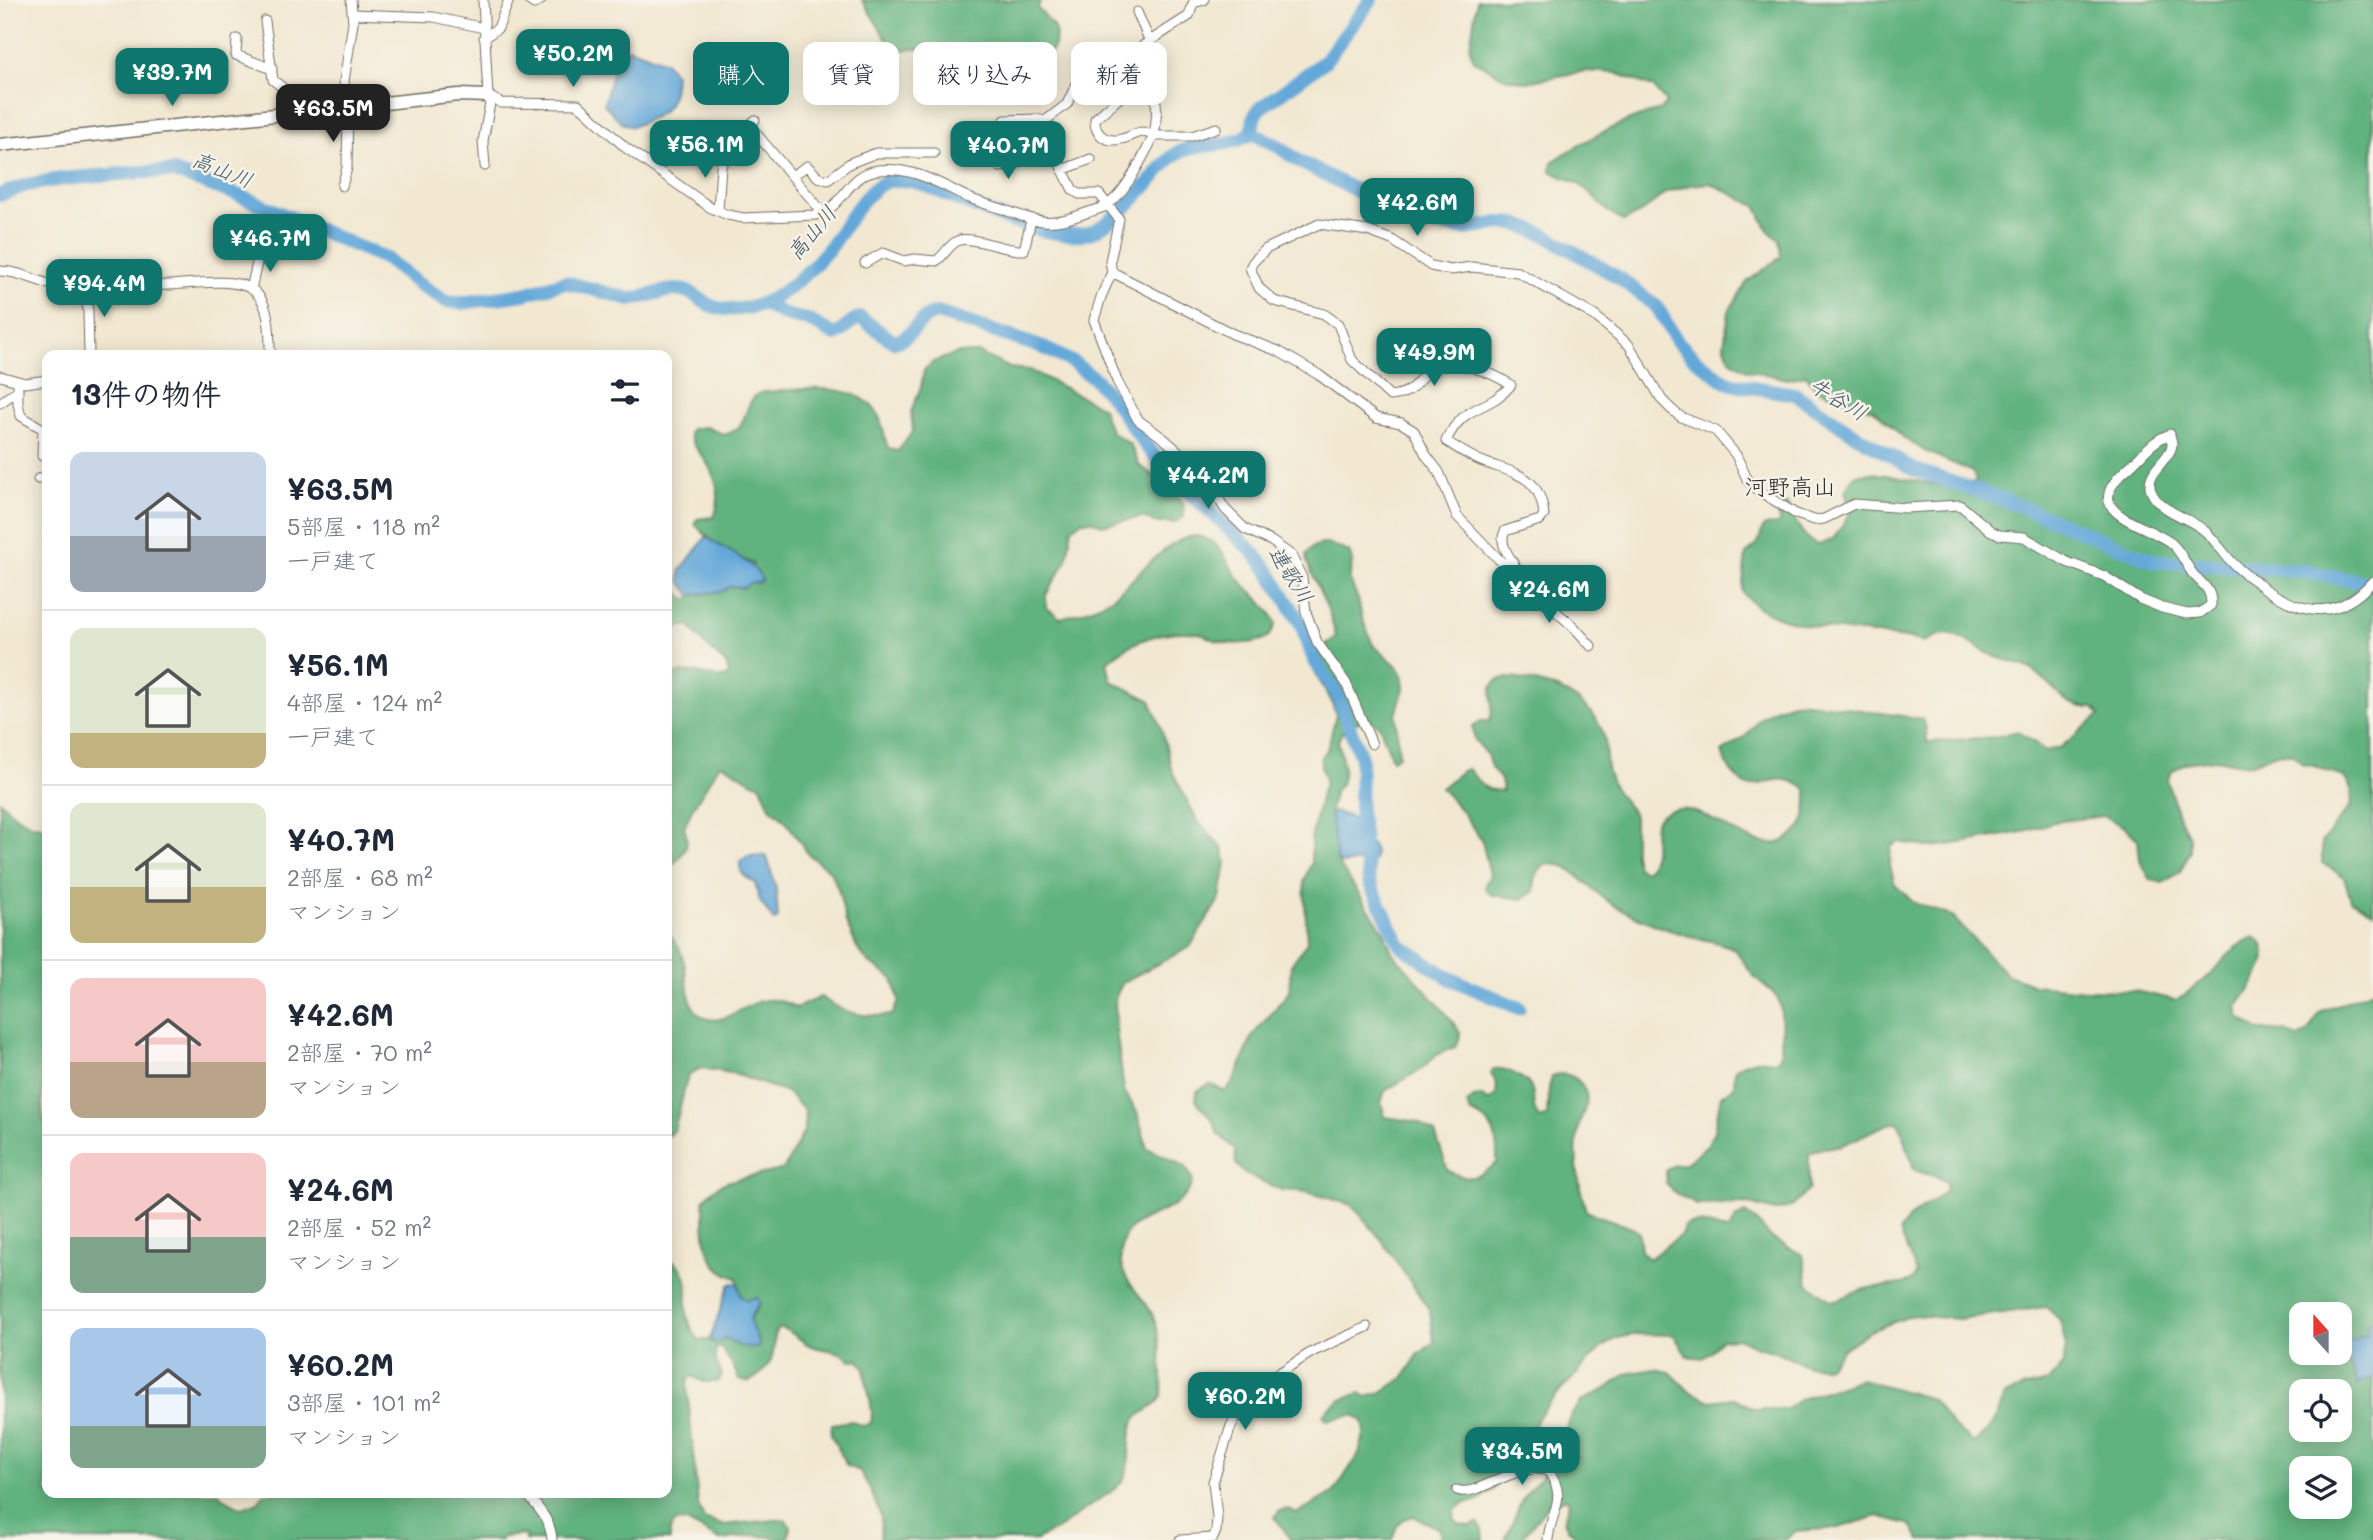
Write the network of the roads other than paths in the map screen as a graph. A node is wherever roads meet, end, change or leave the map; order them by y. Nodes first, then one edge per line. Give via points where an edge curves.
1 (351, 0) edge
2 (482, 0) edge
3 (509, 0) edge
4 (527, 0) edge
5 (541, 0) edge
6 (1204, 0) edge
7 (1137, 12) dead end
8 (352, 14) junction
9 (265, 21) dead end
10 (484, 33) junction
11 (237, 39) dead end
12 (1150, 42) joint
13 (272, 69) junction
14 (1071, 95) edge
15 (489, 97) junction
16 (1111, 105) edge
17 (1156, 105) edge
18 (348, 106) junction
19 (287, 112) junction
20 (1005, 120) dead end
21 (1045, 121) junction
22 (1216, 128) dead end
23 (730, 135) dead end
24 (1154, 136) junction
25 (995, 141) dead end
26 (0, 145) edge
27 (1051, 146) junction
28 (934, 153) dead end
29 (725, 159) dead end
30 (1091, 159) dead end
31 (485, 166) dead end
32 (1062, 170) junction
33 (792, 176) junction
34 (342, 186) dead end
35 (1106, 205) junction
36 (718, 211) junction
37 (820, 214) junction
38 (1030, 225) junction
39 (260, 250) dead end
40 (865, 263) dead end
41 (0, 271) edge
42 (1112, 272) junction
43 (85, 288) junction
44 (251, 289) junction
45 (89, 350) edge
46 (269, 350) edge
47 (0, 376) edge
48 (42, 381) edge
49 (18, 386) junction
50 (0, 403) edge
51 (42, 428) edge
52 (2373, 582) edge
53 (1525, 585) junction
54 (1591, 646) dead end
55 (1372, 744) dead end
56 (1367, 1327) dead end
57 (1457, 1490) dead end
58 (530, 1498) edge
59 (552, 1540) edge
60 (1180, 1540) edge
61 (1548, 1540) edge

1 - 8 street
2 - 10 street
3 - 10 street via 498,28
4 - 5 street via 534,4
6 - 12 street via 1193,3 1189,16
7 - 12 street
8 - 10 street via 434,17
8 - 18 street via 344,81
9 - 13 street
10 - 15 street
11 - 13 street via 236,55
13 - 19 street via 274,80 282,87
14 - 21 street
15 - 18 street via 458,95
15 - 31 street
15 - 36 street via 501,103 578,104 626,148
16 - 24 street via 1095,119 1100,135 1109,140 1141,132
17 - 24 street
18 - 19 street
18 - 34 street via 347,168
19 - 26 street
20 - 21 street
21 - 27 street
22 - 24 street via 1192,136
23 - 33 street via 752,123
24 - 35 street via 1133,177
25 - 27 street via 1000,167
27 - 32 street
28 - 33 street via 876,153 850,163 828,180 807,166
29 - 36 street
30 - 32 street
32 - 35 street via 1073,190 1099,194
33 - 37 street
35 - 38 street via 1056,223
35 - 42 street via 1119,219
36 - 37 street via 743,218
37 - 38 street via 836,205 866,173 897,170 932,179
38 - 40 street via 1021,251 964,239 936,261 904,261 883,253
39 - 44 street
41 - 43 street via 50,285
42 - 53 street via 1233,334 1278,351 1376,418 1414,431 1439,472 1457,516
42 - 55 street via 1094,320 1117,381 1138,420 1195,466 1237,522 1290,555 1302,578 1306,612 1317,642 1346,683
43 - 44 street via 218,283
43 - 45 street
44 - 46 street via 264,304
47 - 49 street
48 - 49 street
49 - 50 street
49 - 51 street via 21,416
52 - 53 street via 2350,603 2311,610 2280,598 2239,570 2208,534 2162,506 2151,489 2156,469 2173,443 2170,433 2156,439 2122,473 2108,497 2113,510 2125,520 2175,547 2206,585 2211,605 2200,613 2162,608 2024,537 1991,531 1960,505 1906,508 1854,504 1824,519 1807,519 1748,481 1736,455 1716,431 1672,411 1623,338 1595,316 1518,272 1431,266 1368,231 1319,224 1266,249 1250,268 1259,288 1274,301 1324,314 1338,324 1352,360 1390,396 1405,394 1440,366 1482,369 1511,385 1502,396 1456,422 1446,442 1535,486 1544,515 1505,531 1501,539
53 - 54 street
56 - 60 street via 1312,1352 1250,1395 1231,1426 1213,1482 1217,1517 1213,1538
57 - 61 street via 1471,1491 1532,1469 1548,1471 1559,1489
58 - 59 street via 548,1521

